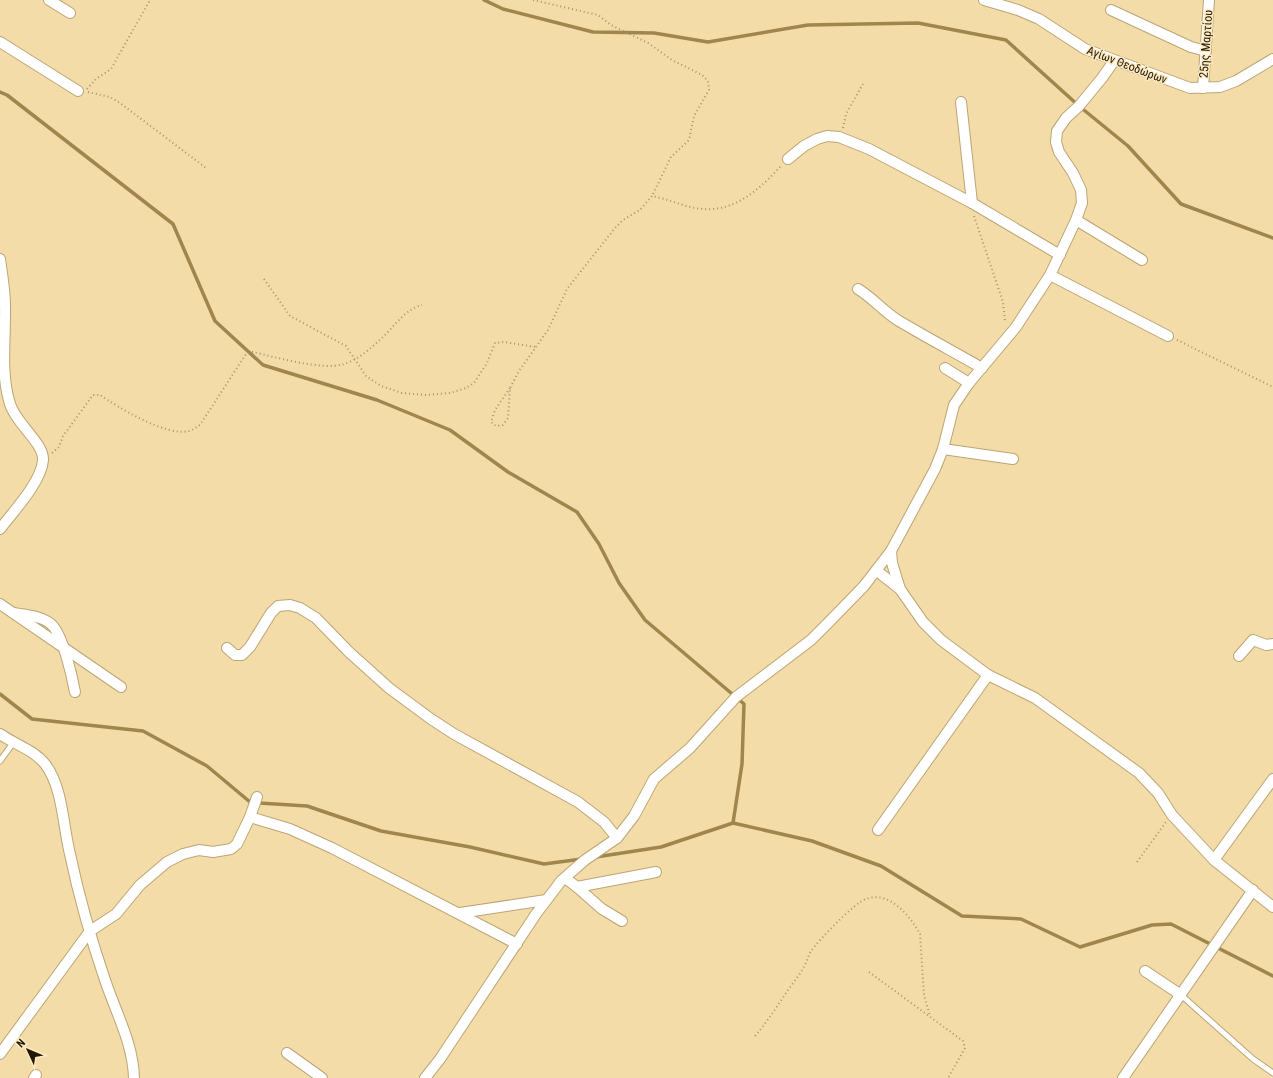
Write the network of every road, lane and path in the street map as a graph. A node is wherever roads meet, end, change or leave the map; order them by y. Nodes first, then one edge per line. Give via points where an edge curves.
1 (49, 0) edge
2 (150, 0) edge
3 (533, 0) edge
4 (984, 0) edge
5 (1209, 0) edge
6 (1111, 10) dead end
7 (70, 12) dead end
8 (0, 42) edge
9 (1206, 51) junction
10 (1273, 59) edge
11 (1114, 61) junction
12 (863, 84) dead end
13 (1203, 88) junction
14 (78, 91) dead end
15 (961, 102) dead end
16 (842, 138) junction
17 (788, 159) joint
18 (206, 168) dead end
19 (652, 196) junction
20 (972, 203) junction
21 (1076, 220) junction
22 (1060, 255) junction
23 (0, 259) edge
24 (1142, 260) dead end
25 (1050, 275) junction
26 (264, 279) dead end
27 (858, 289) dead end
28 (422, 305) dead end
29 (1168, 336) joint
30 (1008, 337) junction
31 (536, 347) junction
32 (356, 359) junction
33 (945, 368) dead end
34 (982, 368) junction
35 (969, 383) junction
36 (1273, 387) edge
37 (510, 388) junction
38 (943, 449) junction
39 (1013, 459) dead end
40 (43, 461) junction
41 (0, 529) edge
42 (891, 551) junction
43 (877, 571) junction
44 (900, 589) junction
45 (0, 604) edge
46 (1273, 644) edge
47 (62, 648) junction
48 (227, 648) dead end
49 (1240, 656) dead end
50 (988, 675) junction
51 (121, 687) dead end
52 (75, 692) dead end
53 (0, 734) edge
54 (13, 743) junction
55 (0, 761) edge
56 (1273, 780) edge
57 (256, 797) dead end
58 (1172, 815) junction
59 (250, 817) junction
60 (878, 830) dead end
61 (617, 838) junction
62 (1214, 860) junction
63 (1137, 862) dead end
64 (656, 872) dead end
65 (564, 878) junction
66 (577, 887) junction
67 (1253, 890) junction
68 (546, 900) junction
69 (1273, 907) edge
70 (460, 913) junction
71 (622, 921) dead end
72 (90, 931) junction
73 (517, 944) junction
74 (1145, 971) dead end
75 (869, 972) dead end
76 (1182, 995) junction
77 (930, 1016) junction
78 (756, 1036) dead end
79 (287, 1052) dead end
80 (0, 1054) edge
81 (1273, 1073) edge
82 (134, 1078) edge
83 (322, 1078) edge
84 (425, 1078) edge
85 (948, 1078) edge
86 (1123, 1078) edge

1 - 7 street
2 - 18 path via 111,69 96,79 85,91 110,97
3 - 19 path via 598,15 611,25 648,43 672,60 702,75 708,81 709,90 694,116 689,140 671,158
4 - 11 street, Αγίων Θεοδώρων via 1040,19 1085,49
5 - 9 street, 25ης Μαρτίου
6 - 9 street via 1191,47
8 - 14 street
9 - 13 street, 25ης Μαρτίου
10 - 13 street, Αγίων Θεοδώρων via 1236,81 1220,87
11 - 13 street, Αγίων Θεοδώρων via 1190,88
11 - 21 street via 1057,131 1056,142 1059,152 1081,190 1082,203
12 - 16 path via 846,114
15 - 20 street
16 - 17 street via 827,136 817,139
16 - 20 street via 869,149
17 - 19 path via 775,174 743,200 729,205 704,209
19 - 31 path via 640,210 615,228 572,280 548,330
20 - 22 street
20 - 30 path via 1003,302
21 - 22 street
21 - 24 street
22 - 25 street
23 - 40 street via 6,304 6,390 10,406 18,421 40,446
25 - 29 street
25 - 30 street
26 - 32 path via 290,316 346,346
27 - 34 street via 899,322 927,335
28 - 32 path via 400,318 369,350
29 - 36 path
30 - 34 street
31 - 32 path via 495,343 487,363 474,383 450,393 426,396 402,393 381,386 366,376
31 - 37 path
32 - 40 path via 343,365 329,365 253,352 246,354 200,425 188,432 174,431 137,418 100,395 94,395 63,436 59,447
33 - 35 street
34 - 35 street
35 - 38 street via 954,405
37 - 37 path via 492,416 491,422 496,426 503,425 508,418
38 - 39 street
38 - 42 street via 923,493
40 - 41 street via 32,486
42 - 43 street
42 - 44 street
43 - 44 street
43 - 61 street via 811,640 736,697 690,748 654,779 634,816
44 - 50 street via 923,622 941,640
45 - 47 street
46 - 49 street via 1266,645 1253,640
47 - 51 street
47 - 52 street
48 - 61 street via 235,655 242,656 270,613 278,606 290,605 300,608 316,618 389,688 431,719 578,802 604,822
50 - 58 street via 1035,698 1139,773 1158,793
50 - 60 street
53 - 54 street
54 - 55 lane
54 - 72 street via 35,754 46,765 50,774 62,809 69,854
56 - 62 street
57 - 59 street
58 - 62 street
58 - 63 path
59 - 70 street via 290,829 332,848
59 - 72 street via 237,844 231,849 213,852 199,850 167,862 140,885 116,914
61 - 65 street
62 - 67 street
64 - 66 street
65 - 66 street
65 - 68 street
66 - 71 street via 602,909
67 - 69 street
67 - 76 street via 1213,945
68 - 70 street
68 - 73 street
70 - 73 street
72 - 80 street
72 - 82 street via 114,1006 129,1041
73 - 84 street
74 - 76 street
75 - 77 path
76 - 81 lane
76 - 86 street
77 - 78 path via 924,995 920,934 889,899 867,898 841,918 811,951 805,966
77 - 85 path via 963,1041 965,1048
79 - 83 street

